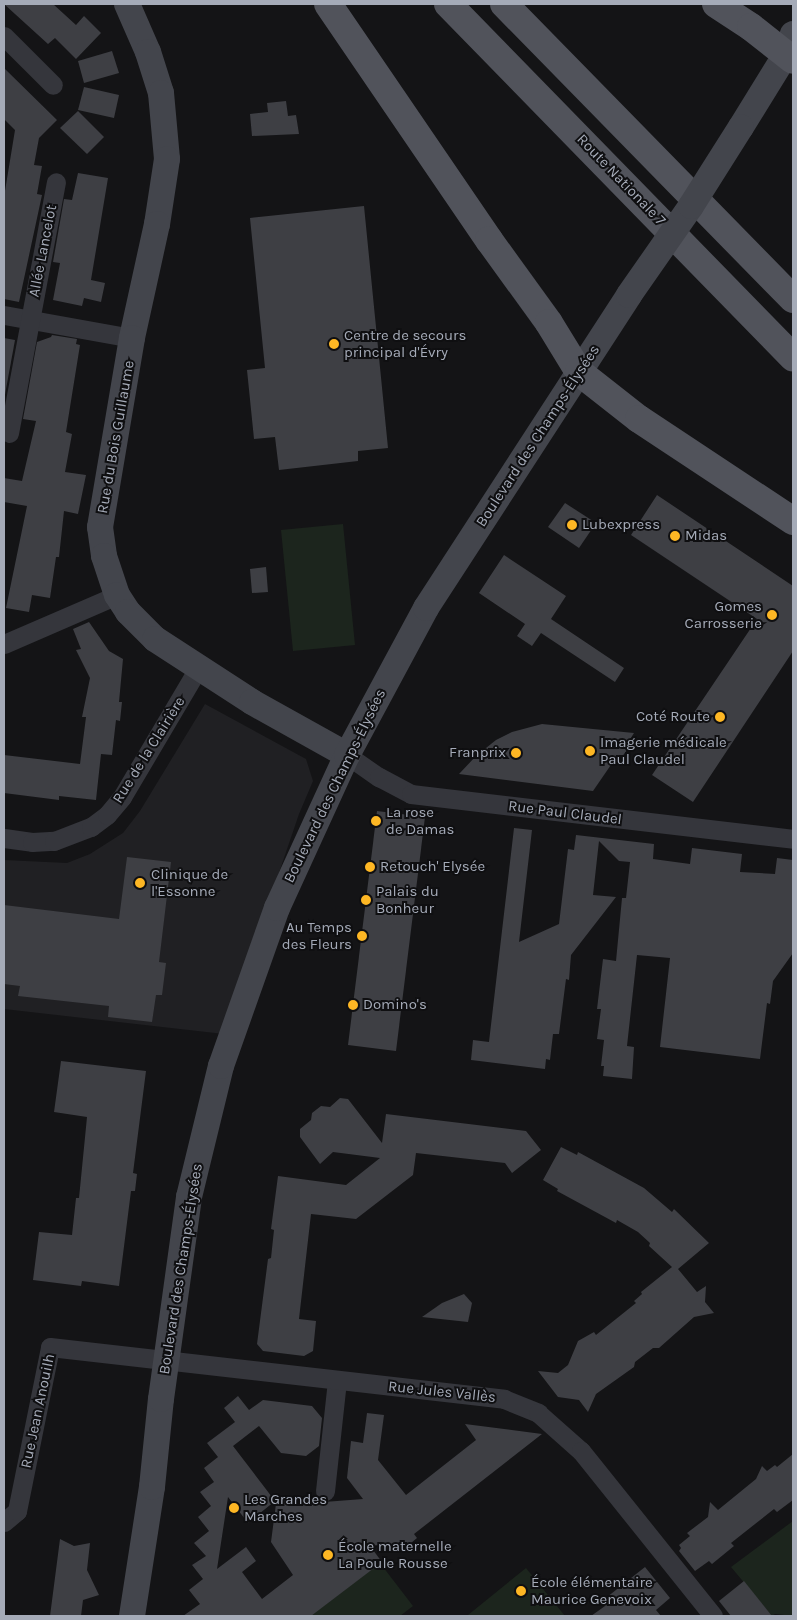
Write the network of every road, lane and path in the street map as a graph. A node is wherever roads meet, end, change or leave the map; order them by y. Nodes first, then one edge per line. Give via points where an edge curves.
1 (127, 4) edge
2 (328, 4) edge
3 (448, 4) edge
4 (504, 4) edge
5 (716, 4) edge
6 (4, 36) edge
7 (792, 49) edge
8 (53, 85) dead end
9 (56, 182) dead end
10 (793, 299) edge
11 (4, 315) edge
12 (29, 320) junction
13 (132, 338) junction
14 (793, 357) edge
15 (579, 372) junction
16 (9, 434) dead end
17 (793, 521) edge
18 (117, 595) junction
19 (4, 644) edge
20 (199, 667) junction
21 (347, 755) junction
22 (4, 838) edge
23 (793, 840) edge
24 (166, 1359) junction
25 (337, 1381) junction
26 (325, 1491) dead end
27 (4, 1522) edge
28 (132, 1616) edge
29 (713, 1616) edge

1 - 13 main road, Rue du Bois Guillaume via 161,93 167,159 157,224
2 - 15 main road via 549,323
3 - 14 main road, Route Nationale 7
4 - 10 main road
5 - 7 main road
6 - 8 street
7 - 15 main road, Boulevard des Champs-Élysées, bridge
9 - 12 street, Allée Lancelot
11 - 12 street
12 - 13 street
12 - 16 street, Allée Lancelot
13 - 18 main road, Rue du Bois Guillaume via 100,527 104,556
15 - 17 main road via 639,419
15 - 21 main road, Boulevard des Champs-Élysées via 426,608
18 - 19 street
18 - 20 main road, Rue du Bois Guillaume via 128,612 156,639
20 - 21 main road, Rue du Bois Guillaume via 252,702
20 - 22 street, Rue de la Clairière via 122,797 107,815 91,827 54,841
21 - 23 street, Rue Paul Claudel via 411,794
21 - 24 main road, Boulevard des Champs-Élysées via 277,908 221,1066 189,1196
24 - 25 street, Rue Jules Vallès
24 - 27 street, Rue Jean Anouilh via 50,1347 17,1511
24 - 28 main road, Boulevard des Champs-Élysées via 152,1487
25 - 26 street
25 - 29 street, Rue Jules Vallès via 504,1399 538,1413 580,1451

